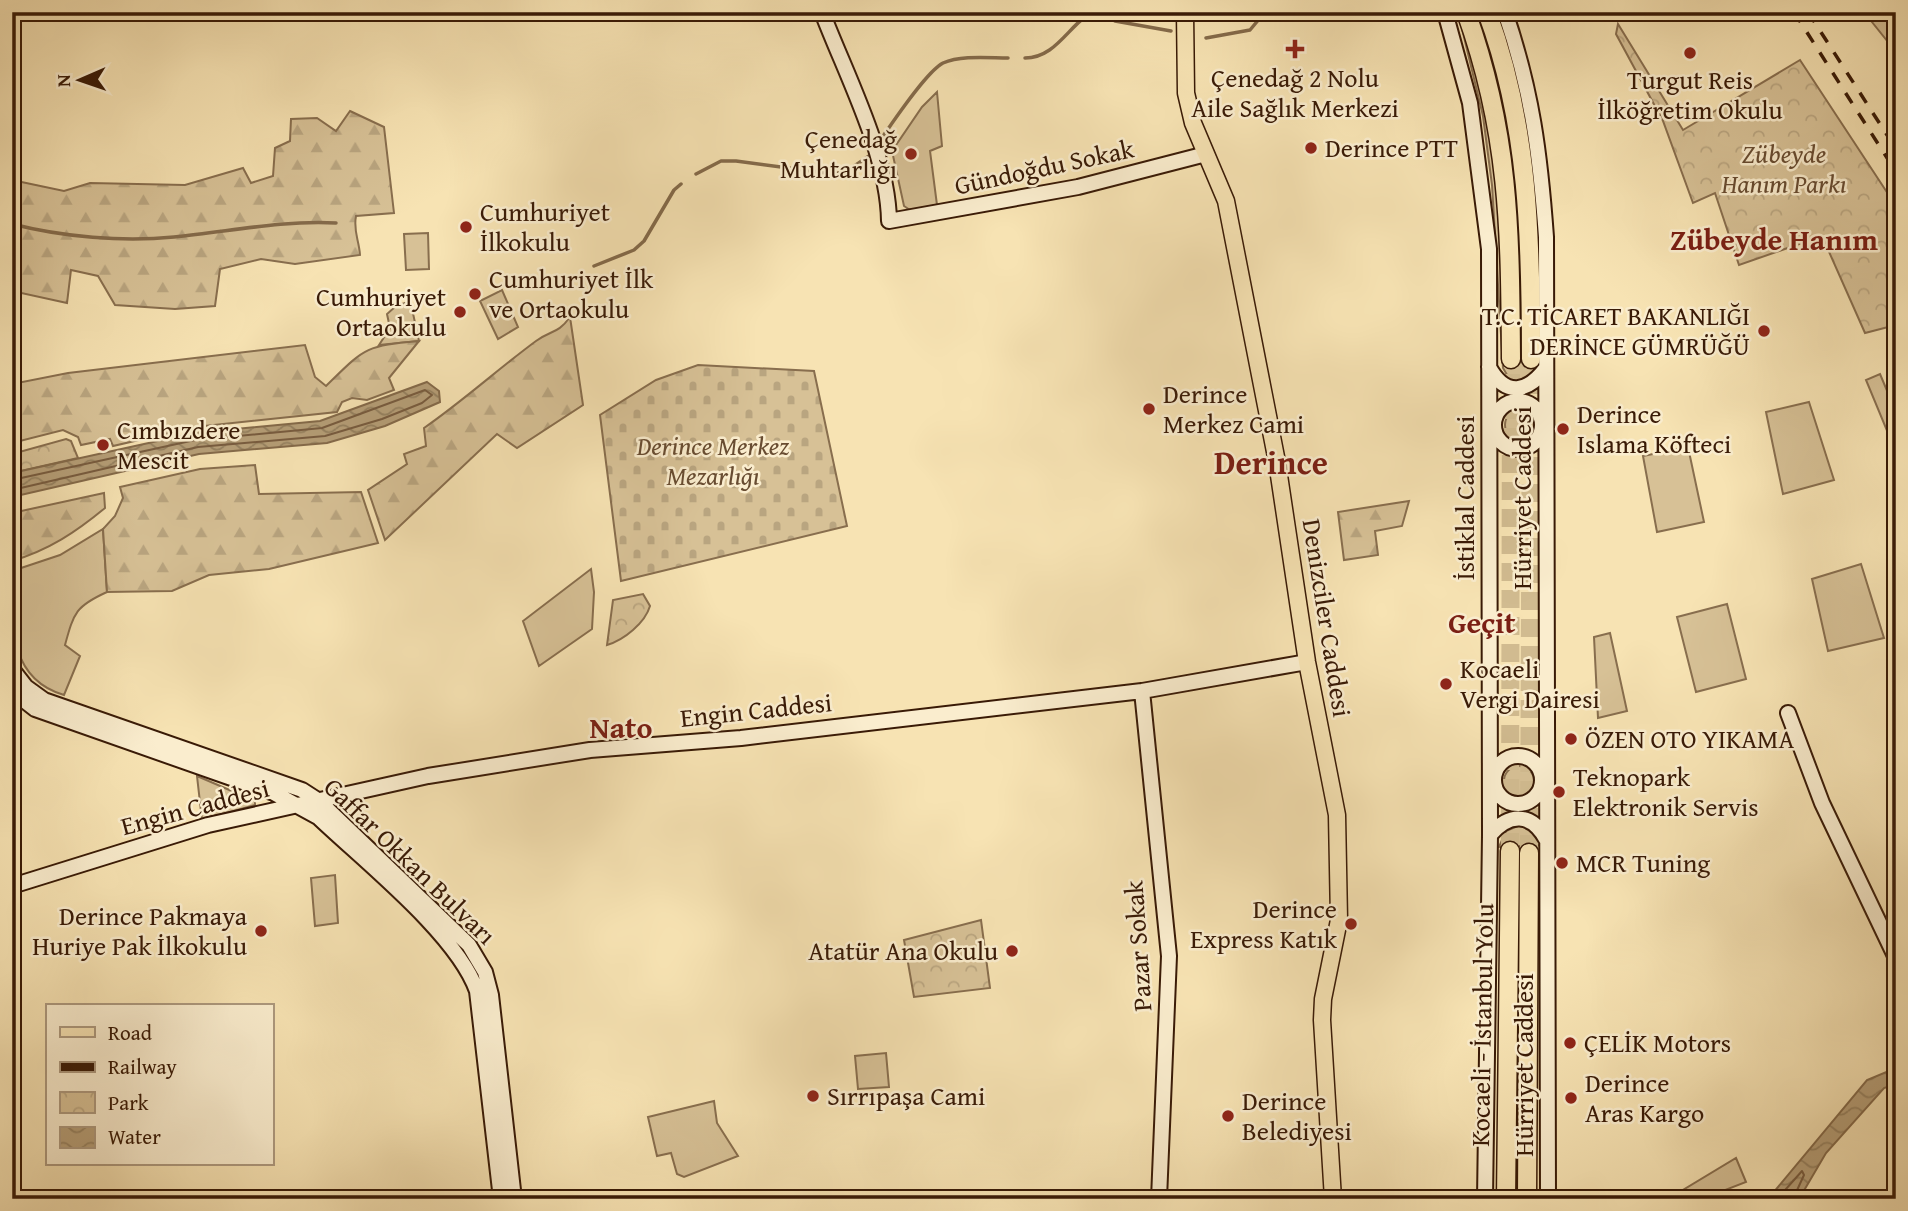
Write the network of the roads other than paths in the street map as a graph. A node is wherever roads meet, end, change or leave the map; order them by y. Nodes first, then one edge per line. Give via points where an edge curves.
1 (822, 12) edge
2 (1185, 12) edge
3 (1444, 12) edge
4 (1466, 12) edge
5 (1487, 12) edge
6 (1505, 12) edge
7 (1206, 154) junction
8 (1511, 359) tunnel mouth
9 (1539, 364) junction
10 (1489, 368) junction
11 (1545, 421) junction
12 (1491, 428) junction
13 (1307, 662) junction
14 (12, 669) edge
15 (1142, 691) junction
16 (16, 695) edge
17 (1788, 713) dead end
18 (1491, 779) junction
19 (1544, 784) junction
20 (319, 801) junction
21 (300, 805) junction
22 (1490, 835) junction
23 (1547, 841) junction
24 (1510, 851) tunnel mouth
25 (1530, 853) tunnel mouth
26 (12, 886) edge
27 (1896, 958) edge
28 (501, 1199) edge
29 (514, 1199) edge
30 (1159, 1199) edge
31 (1333, 1199) edge
32 (1485, 1199) edge
33 (1506, 1199) edge
34 (1527, 1199) edge
35 (1548, 1199) edge

1 - 7 main road, Gündoğdu Sokak via 884,176 890,221 1078,187
2 - 7 main road, Denizciler Caddesi via 1186,93
3 - 10 main road, İstiklal Caddesi via 1470,103 1483,192 1489,249
4 - 8 highway via 1490,86 1506,173
5 - 9 highway via 1509,83 1525,169
6 - 9 main road, Hürriyet Caddesi via 1528,85 1540,155 1546,237
7 - 13 main road, Denizciler Caddesi via 1226,201 1264,391
9 - 10 main road via 1529,386 1517,388 1497,379
9 - 11 main road, Hürriyet Caddesi
10 - 12 main road, İstiklal Caddesi
11 - 12 main road via 1536,408 1514,401 1501,409
11 - 12 main road via 1534,444 1518,450 1503,444
11 - 19 main road, Hürriyet Caddesi
12 - 18 main road, İstiklal Caddesi
13 - 15 main road, Engin Caddesi
13 - 31 main road, Denizciler Caddesi via 1339,838 1339,920 1322,1020
14 - 20 main road, Gaffar Okkan Bulvarı via 44,700 246,769
15 - 20 main road, Engin Caddesi via 590,750 428,776
15 - 30 main road, Pazar Sokak via 1169,956
16 - 21 main road, Gaffar Okkan Bulvarı via 34,709
17 - 27 main road via 1822,803
18 - 19 main road via 1499,795 1520,804 1535,797
18 - 19 main road via 1504,760 1520,755 1534,761
18 - 22 main road, İstiklal Caddesi
19 - 23 main road, Hürriyet Caddesi
20 - 21 main road, Engin Caddesi
20 - 29 main road, Gaffar Okkan Bulvarı via 478,957 491,995
21 - 26 main road, Engin Caddesi via 208,825
21 - 28 main road, Gaffar Okkan Bulvarı via 425,919 466,964 481,1011
22 - 23 main road via 1504,821 1518,817 1534,823
22 - 32 main road, İstiklal Caddesi
23 - 35 main road, Hürriyet Caddesi
24 - 33 highway, Kocaeli - İstanbul Yolu
25 - 34 highway

